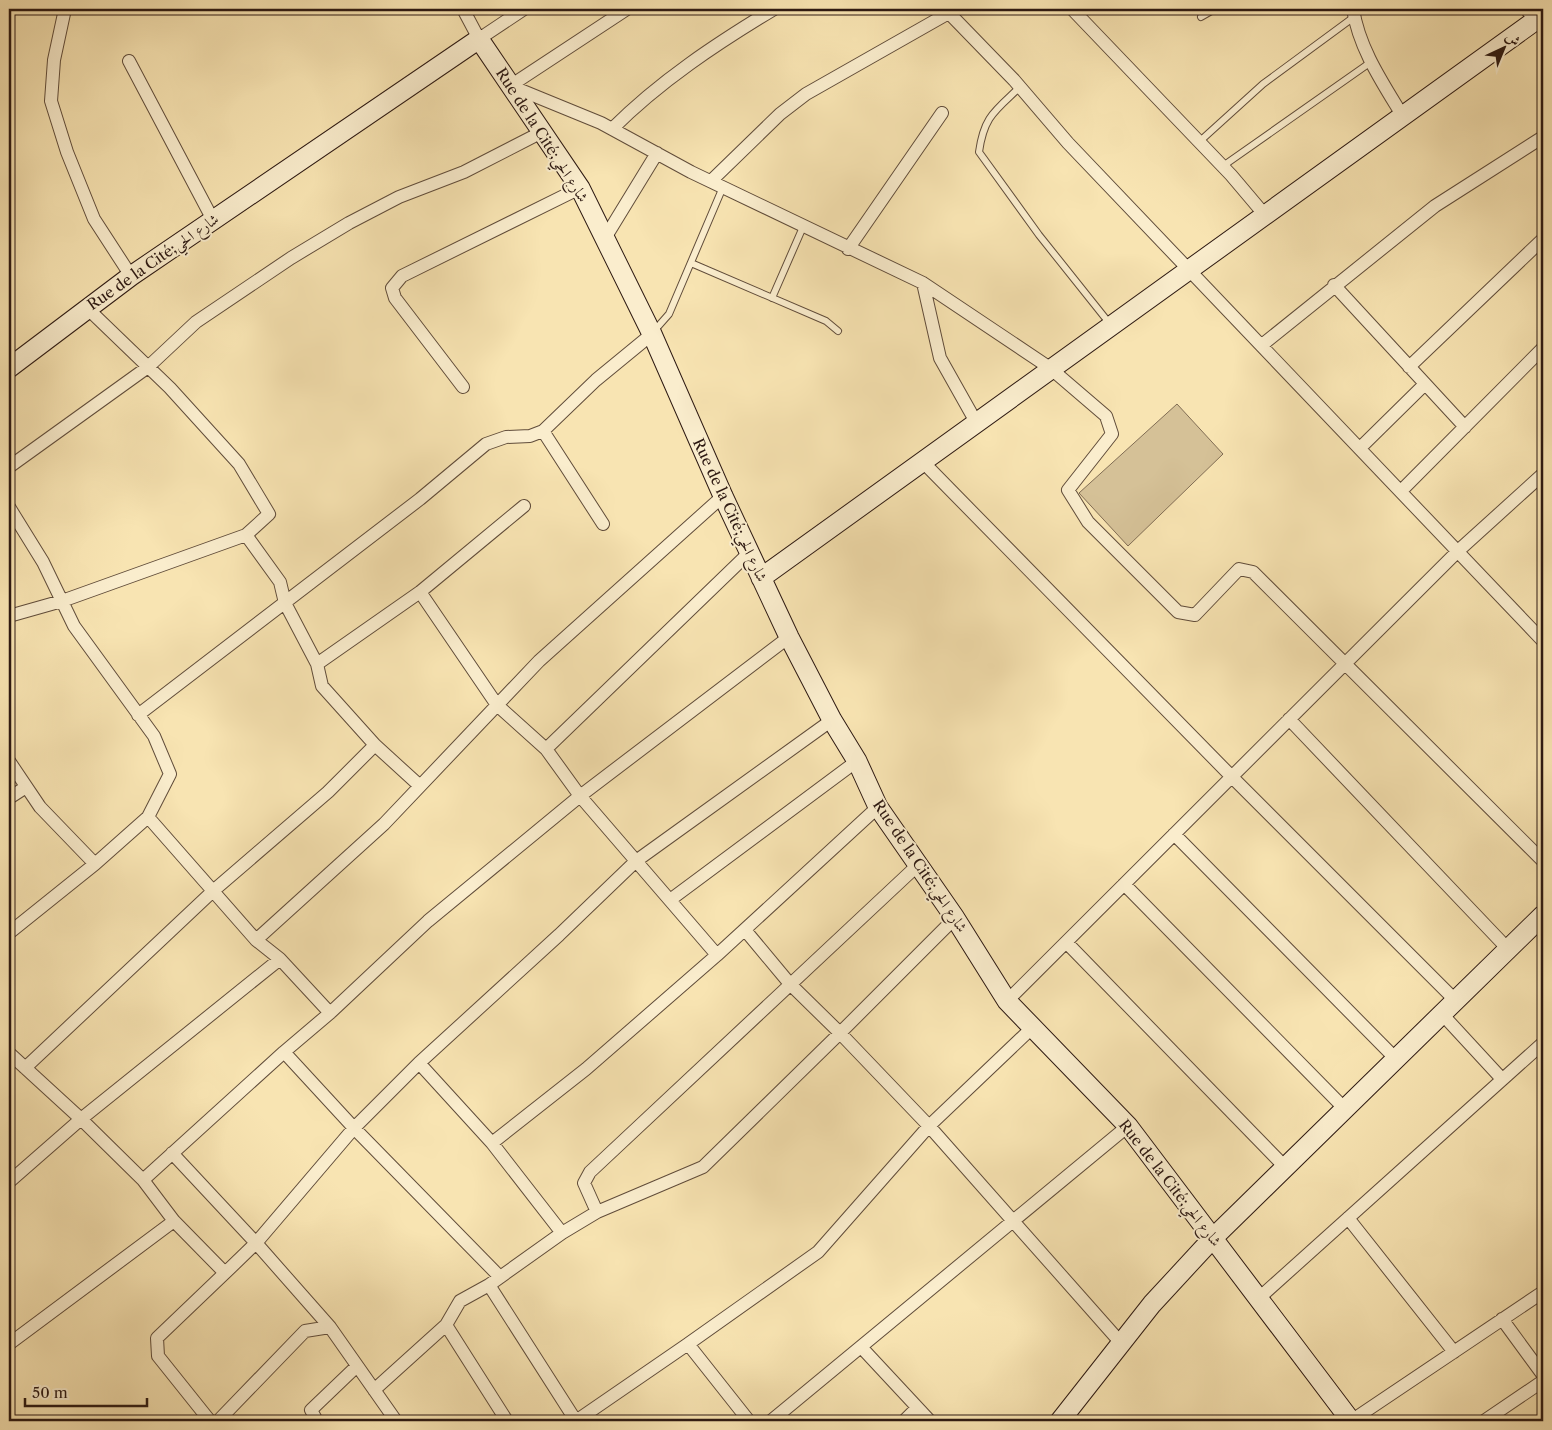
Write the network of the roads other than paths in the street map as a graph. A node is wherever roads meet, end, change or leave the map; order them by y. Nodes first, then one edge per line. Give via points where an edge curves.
1 (65, 9) edge
2 (463, 9) edge
3 (524, 9) edge
4 (627, 9) edge
5 (774, 9) edge
6 (1072, 9) edge
7 (1215, 9) edge
8 (952, 10) edge
9 (1354, 13) edge
10 (1535, 15) edge
11 (1201, 17) dead end
12 (479, 39) junction
13 (129, 60) dead end
14 (1372, 62) junction
15 (510, 86) junction
16 (1020, 87) junction
17 (942, 113) dead end
18 (1402, 115) junction
19 (612, 129) junction
20 (542, 132) junction
21 (1543, 137) edge
22 (1199, 142) junction
23 (657, 153) junction
24 (1223, 166) junction
25 (711, 182) junction
26 (723, 187) junction
27 (580, 188) junction
28 (1264, 214) junction
29 (213, 220) junction
30 (803, 227) junction
31 (605, 238) junction
32 (1543, 239) edge
33 (848, 249) junction
34 (691, 263) junction
35 (1189, 268) junction
36 (131, 276) junction
37 (923, 283) junction
38 (1334, 285) junction
39 (772, 298) junction
40 (87, 308) junction
41 (1111, 324) junction
42 (838, 331) dead end
43 (652, 334) junction
44 (1262, 345) junction
45 (1543, 348) edge
46 (148, 367) junction
47 (1409, 367) junction
48 (9, 368) edge
49 (1050, 368) junction
50 (1425, 384) junction
51 (463, 387) dead end
52 (976, 422) junction
53 (1465, 427) junction
54 (543, 431) junction
55 (1360, 448) junction
56 (922, 461) junction
57 (9, 467) edge
58 (1541, 482) edge
59 (1401, 491) junction
60 (723, 496) junction
61 (524, 506) dead end
62 (9, 508) edge
63 (603, 524) dead end
64 (246, 535) junction
65 (750, 551) junction
66 (1458, 551) junction
67 (761, 578) junction
68 (420, 592) junction
69 (62, 601) junction
70 (284, 603) junction
71 (9, 616) edge
72 (789, 637) junction
73 (1543, 641) edge
74 (1346, 663) junction
75 (317, 664) junction
76 (497, 705) junction
77 (138, 715) junction
78 (1289, 719) junction
79 (832, 720) junction
80 (375, 745) junction
81 (546, 749) junction
82 (9, 761) edge
83 (857, 761) junction
84 (1231, 776) junction
85 (420, 786) junction
86 (26, 787) junction
87 (580, 796) junction
88 (9, 798) edge
89 (878, 807) junction
90 (148, 817) junction
91 (1174, 834) junction
92 (636, 861) junction
93 (1543, 861) edge
94 (95, 864) junction
95 (918, 864) junction
96 (1124, 884) junction
97 (213, 890) junction
98 (670, 900) junction
99 (1543, 915) edge
100 (955, 918) junction
101 (745, 930) junction
102 (9, 933) edge
103 (256, 940) junction
104 (1066, 942) junction
105 (1508, 949) junction
106 (717, 955) junction
107 (280, 959) junction
108 (790, 984) junction
109 (1007, 1001) junction
110 (1456, 1001) junction
111 (330, 1013) junction
112 (1442, 1014) junction
113 (1033, 1027) junction
114 (840, 1033) junction
115 (1543, 1043) edge
116 (284, 1052) junction
117 (9, 1053) edge
118 (1396, 1059) junction
119 (419, 1063) junction
120 (25, 1068) junction
121 (1502, 1080) junction
122 (1345, 1109) junction
123 (81, 1119) junction
124 (930, 1126) junction
125 (1128, 1126) junction
126 (354, 1128) junction
127 (492, 1143) junction
128 (172, 1153) junction
129 (1285, 1167) junction
130 (143, 1180) junction
131 (9, 1182) edge
132 (597, 1212) junction
133 (1348, 1218) junction
134 (174, 1221) junction
135 (1013, 1221) junction
136 (562, 1233) junction
137 (1212, 1238) junction
138 (256, 1244) junction
139 (225, 1273) junction
140 (500, 1277) junction
141 (489, 1285) junction
142 (1543, 1292) edge
143 (1258, 1299) junction
144 (1502, 1319) junction
145 (446, 1325) junction
146 (330, 1327) junction
147 (1121, 1343) junction
148 (9, 1344) edge
149 (688, 1344) junction
150 (862, 1348) junction
151 (1454, 1352) junction
152 (358, 1366) junction
153 (1543, 1375) edge
154 (1543, 1381) edge
155 (374, 1390) junction
156 (918, 1408) junction
157 (210, 1421) edge
158 (218, 1421) edge
159 (317, 1421) edge
160 (396, 1421) edge
161 (507, 1421) edge
162 (749, 1421) edge
163 (771, 1421) edge
164 (904, 1421) edge
165 (930, 1421) edge
166 (1060, 1421) edge
167 (1351, 1421) edge
168 (1484, 1421) edge

1 - 36 street via 54,60 51,101 94,219
2 - 12 street
3 - 12 street
4 - 15 street
5 - 19 street via 711,47 640,101
6 - 22 street
7 - 11 lane
8 - 16 street
8 - 25 street via 806,94 780,114
9 - 14 street via 1356,27
9 - 22 lane via 1262,84
10 - 18 street
12 - 15 street, Rue de la Cité;شارع الحي
12 - 29 street, Rue de la Cité;شارع الحي
13 - 29 street
14 - 18 street
14 - 24 lane
15 - 19 street
15 - 20 street, Rue de la Cité;شارع الحي
16 - 35 street via 1068,143
16 - 41 lane via 991,114 982,130 979,152 1039,235
17 - 33 street
18 - 28 street
19 - 23 street
20 - 27 street, Rue de la Cité;شارع الحي
20 - 46 street via 464,172 398,197 349,223 196,322
21 - 38 street via 1435,206
22 - 24 street
23 - 25 street
23 - 31 street
24 - 28 street
25 - 26 street
26 - 30 street
26 - 34 lane
27 - 31 street, Rue de la Cité;شارع الحي
27 - 51 street via 402,276 392,288 395,298
28 - 35 street
29 - 36 street, Rue de la Cité;شارع الحي
30 - 33 street
30 - 39 lane
31 - 43 street, Rue de la Cité;شارع الحي
32 - 47 street
33 - 37 street
34 - 39 lane
34 - 43 lane via 669,314
35 - 41 street
35 - 44 street
36 - 40 street, Rue de la Cité;شارع الحي
37 - 49 street
37 - 52 street via 940,358
38 - 44 street
38 - 47 street
39 - 42 lane via 826,321
40 - 46 street
40 - 48 street, Rue de la Cité;شارع الحي
41 - 49 street
43 - 54 street via 596,380
43 - 60 street, Rue de la Cité;شارع الحي
44 - 55 street
45 - 53 street
46 - 57 street
46 - 64 street via 239,464 269,514
47 - 50 street
49 - 52 street
49 - 74 street via 1106,416 1112,434 1068,490 1088,522 1178,612 1195,615 1239,569 1254,572
50 - 53 street
50 - 55 street
52 - 56 street
53 - 59 street
54 - 63 street
54 - 70 street via 486,444
55 - 59 street
56 - 67 street
56 - 84 street
58 - 66 street
59 - 66 street
60 - 65 street, Rue de la Cité;شارع الحي
60 - 76 street via 539,661
61 - 68 street
62 - 69 street via 43,562
64 - 69 street
64 - 70 street via 280,582
65 - 67 street, Rue de la Cité;شارع الحي
65 - 81 street
66 - 73 street
66 - 74 street
67 - 72 street, Rue de la Cité;شارع الحي
68 - 75 street
68 - 76 street
69 - 71 street
69 - 77 street via 74,626
70 - 75 street
70 - 77 street
72 - 79 street, Rue de la Cité;شارع الحي
72 - 87 street
74 - 78 street
74 - 93 street
75 - 80 street via 322,686
76 - 81 street
76 - 85 street
77 - 90 street via 154,736 170,774
78 - 84 street
78 - 105 street
79 - 83 street, Rue de la Cité;شارع الحي
79 - 92 street
80 - 85 street
80 - 97 street via 328,792
81 - 87 street
82 - 86 street
83 - 89 street, Rue de la Cité;شارع الحي
83 - 98 street
84 - 91 street
84 - 110 street
85 - 103 street via 384,824
86 - 88 street
86 - 94 street via 40,807
87 - 92 street
87 - 111 street via 428,921
89 - 95 street, Rue de la Cité;شارع الحي
89 - 101 street
90 - 94 street
90 - 97 street
91 - 96 street
91 - 118 street
92 - 98 street
92 - 119 street
94 - 102 street
95 - 100 street, Rue de la Cité;شارع الحي
95 - 108 street
96 - 104 street
96 - 122 street
97 - 103 street
97 - 120 street
98 - 106 street
99 - 105 street
100 - 109 street, Rue de la Cité;شارع الحي
100 - 114 street
101 - 106 street
101 - 108 street
103 - 107 street
104 - 109 street
104 - 129 street
105 - 110 street
106 - 127 street via 586,1069
107 - 111 street
107 - 123 street
108 - 114 street
108 - 132 street via 590,1172 584,1184
109 - 113 street, Rue de la Cité;شارع الحي
110 - 112 street
111 - 116 street
112 - 118 street
112 - 121 street
113 - 124 street
113 - 125 street, Rue de la Cité;شارع الحي
114 - 124 street
114 - 132 street via 703,1167
115 - 121 street
116 - 126 street
116 - 128 street
117 - 120 street
118 - 122 street
119 - 126 street
119 - 127 street
120 - 123 street
121 - 133 street
122 - 129 street
123 - 130 street
123 - 131 street
124 - 135 street
124 - 149 street via 818,1252
125 - 135 street
125 - 137 street, Rue de la Cité;شارع الحي
126 - 138 street
126 - 140 street
127 - 136 street
128 - 130 street
128 - 138 street
129 - 137 street
130 - 134 street
132 - 136 street
133 - 143 street
133 - 151 street
134 - 139 street
134 - 148 street
135 - 147 street
135 - 150 street
136 - 140 street
137 - 143 street, Rue de la Cité;شارع الحي
137 - 147 street
138 - 139 street
138 - 146 street
139 - 157 street via 157,1338 158,1356
140 - 141 street
141 - 145 street via 460,1301
141 - 149 street via 576,1421
142 - 144 street
143 - 167 street, Rue de la Cité;شارع الحي
144 - 151 street
144 - 153 street
145 - 155 street
145 - 161 street
146 - 152 street
146 - 158 street via 305,1331
147 - 166 street
149 - 162 street
150 - 156 street
150 - 163 street
151 - 167 street
152 - 155 street
152 - 159 street via 311,1410
154 - 168 street
155 - 160 street
156 - 164 street
156 - 165 street

